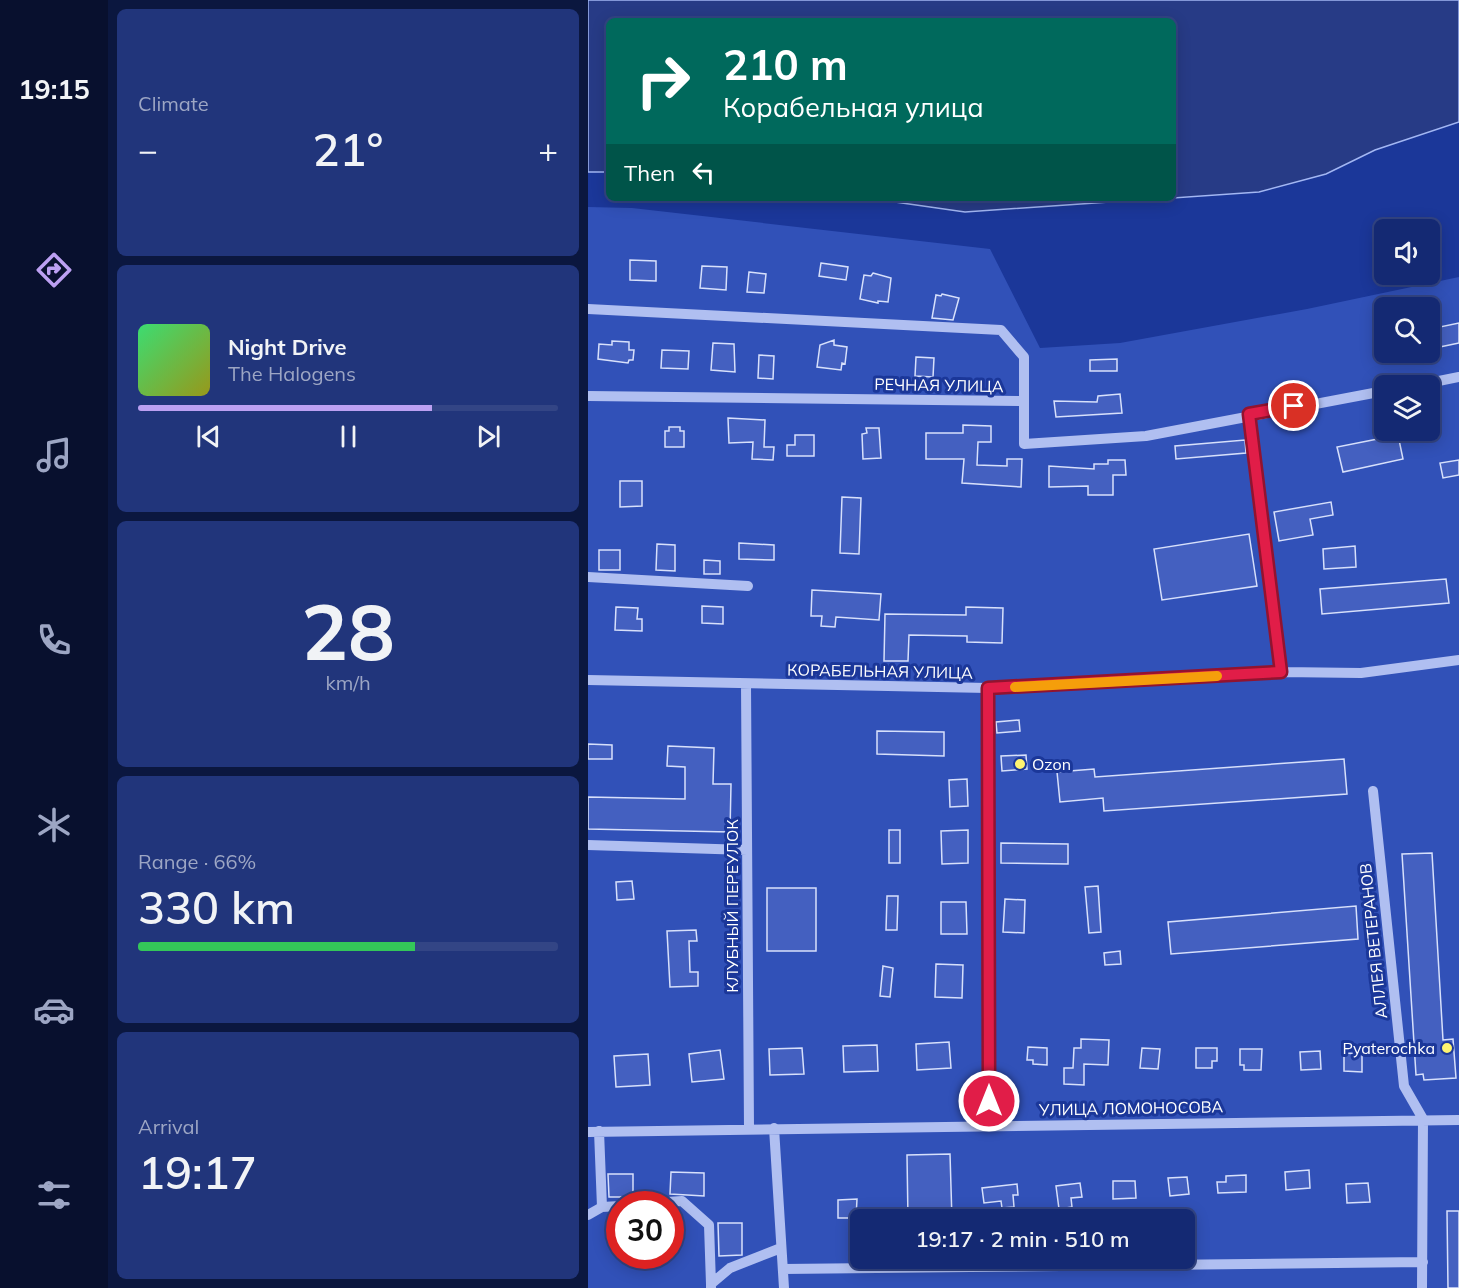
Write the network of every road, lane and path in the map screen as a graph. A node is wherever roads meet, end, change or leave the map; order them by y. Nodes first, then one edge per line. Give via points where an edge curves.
1 (588, 309) edge
2 (1459, 377) edge
3 (1440, 381) edge
4 (1374, 393) edge
5 (588, 396) edge
6 (1024, 401) junction
7 (1249, 414) junction
8 (588, 577) edge
9 (748, 586) dead end
10 (1459, 660) edge
11 (1281, 672) junction
12 (588, 680) edge
13 (746, 684) junction
14 (988, 688) junction
15 (1373, 790) dead end
16 (588, 845) edge
17 (747, 850) junction
18 (1423, 1119) junction
19 (1459, 1120) edge
20 (989, 1124) junction
21 (749, 1128) junction
22 (774, 1128) junction
23 (594, 1131) edge
24 (684, 1203) edge
25 (602, 1207) junction
26 (606, 1207) edge
27 (588, 1215) edge
28 (781, 1248) junction
29 (1422, 1262) junction
30 (783, 1269) junction
31 (711, 1286) edge
32 (783, 1288) edge
33 (1422, 1288) edge

1 - 6 street via 1001,330 1024,357
2 - 3 street
4 - 7 street, РЕЧНАЯ УЛИЦА
5 - 6 street, РЕЧНАЯ УЛИЦА
6 - 7 street, РЕЧНАЯ УЛИЦА via 1024,444 1146,436
7 - 11 street
8 - 9 street
10 - 11 street, КОРАБЕЛЬНАЯ УЛИЦА via 1360,673
11 - 14 street, КОРАБЕЛЬНАЯ УЛИЦА
12 - 13 street, КОРАБЕЛЬНАЯ УЛИЦА
13 - 14 street, КОРАБЕЛЬНАЯ УЛИЦА
13 - 17 street, КЛУБНЫЙ ПЕРЕУЛОК
14 - 20 street
15 - 18 street, АЛЛЕЯ ВЕТЕРАНОВ via 1404,1086
16 - 17 street
17 - 21 street, КЛУБНЫЙ ПЕРЕУЛОК
18 - 19 street, УЛИЦА ЛОМОНОСОВА
18 - 20 street, УЛИЦА ЛОМОНОСОВА
18 - 29 street
20 - 22 street, УЛИЦА ЛОМОНОСОВА
21 - 22 street, УЛИЦА ЛОМОНОСОВА
21 - 23 street, УЛИЦА ЛОМОНОСОВА
22 - 28 street
23 - 25 street
24 - 31 street via 709,1225
25 - 26 street
25 - 27 street
28 - 30 street
28 - 31 street via 730,1268
29 - 30 street
29 - 33 street
30 - 32 street

